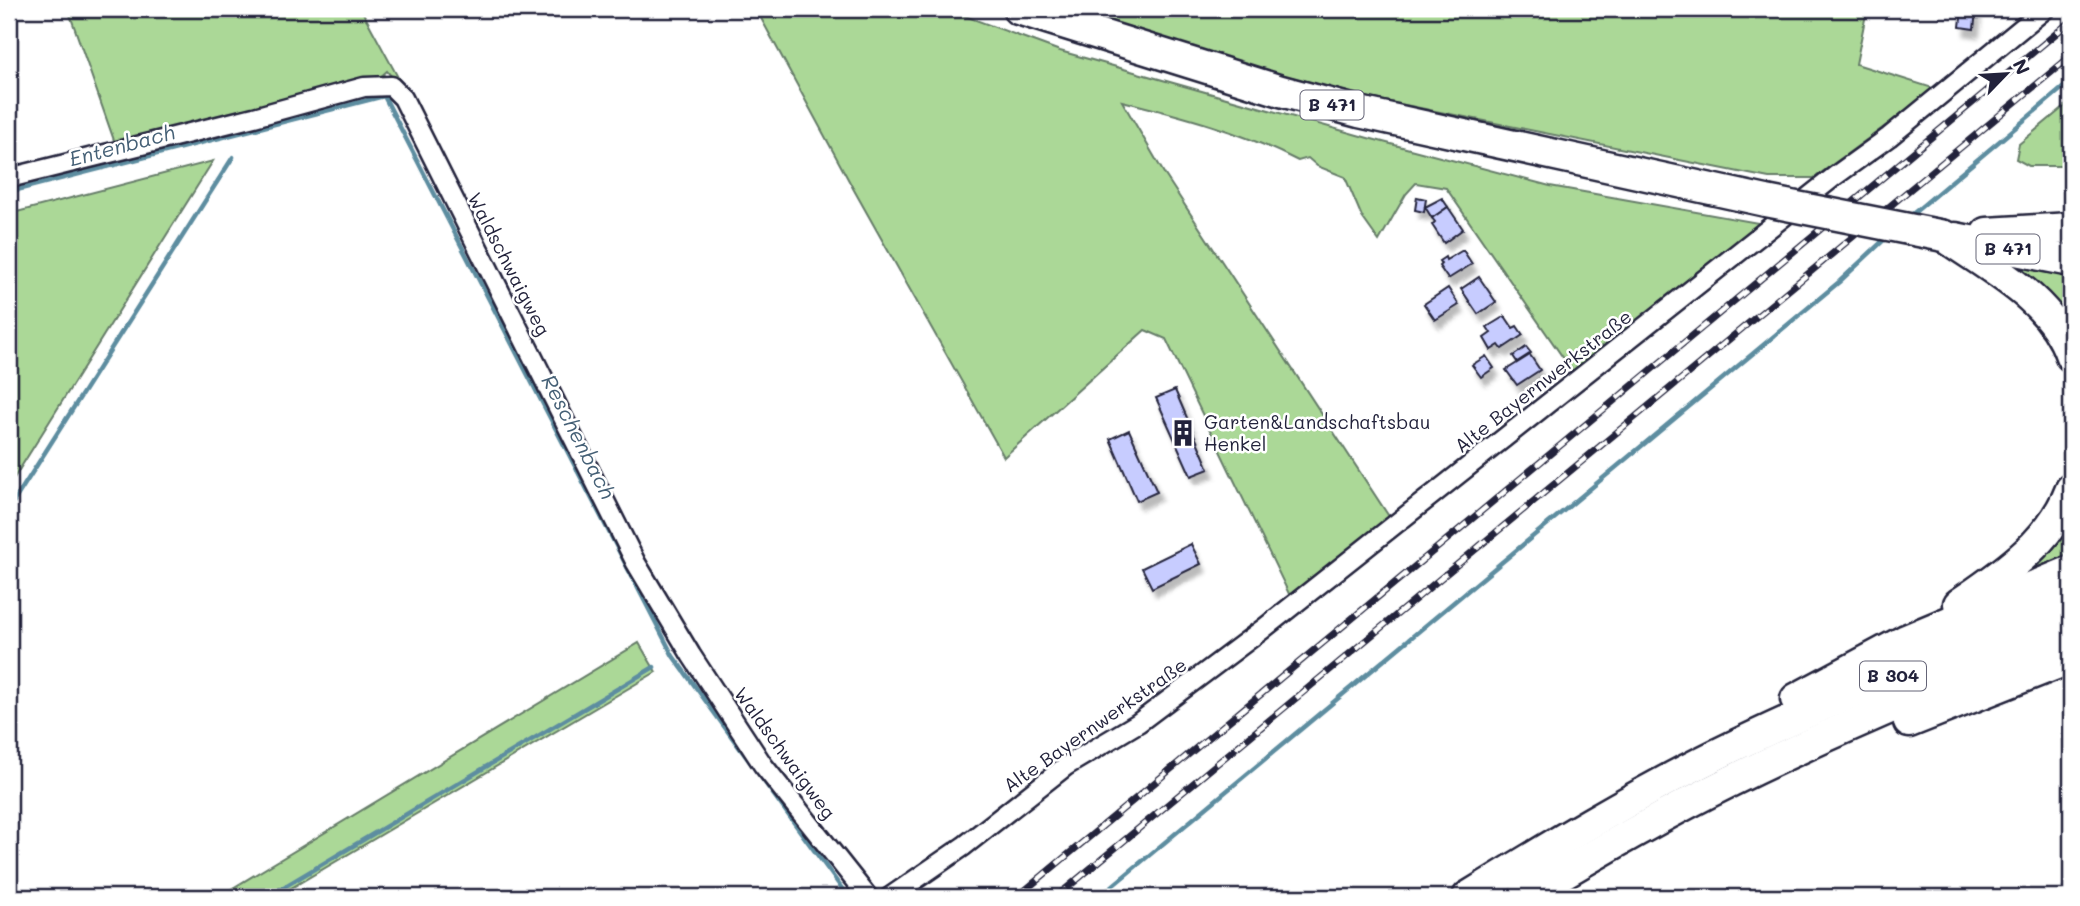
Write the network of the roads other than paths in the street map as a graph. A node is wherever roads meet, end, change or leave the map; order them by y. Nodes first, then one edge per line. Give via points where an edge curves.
1 (1018, 9) edge
2 (2045, 9) edge
3 (9, 178) edge
4 (2071, 228) edge
5 (1944, 236) junction
6 (2071, 261) edge
7 (2071, 356) edge
8 (2071, 489) edge
9 (2071, 571) edge
10 (2071, 601) edge
11 (2071, 632) edge
12 (1906, 640) junction
13 (2067, 660) edge
14 (1717, 755) junction
15 (1730, 781) junction
16 (868, 897) edge
17 (890, 897) edge
18 (1468, 897) edge
19 (1523, 897) edge

1 - 5 highway, B 471, bridge via 1360,112
2 - 17 street, Alte Bayernwerkstraße via 1263,629 1138,723 1066,766
3 - 16 street, Waldschwaigweg via 364,87 391,86 403,98 636,564 763,765
4 - 5 highway
5 - 6 highway, B 471
5 - 7 highway via 2030,296 2053,321
8 - 12 highway via 2052,525 2029,552
9 - 12 highway
10 - 14 highway, B 304
11 - 15 highway, B 304
12 - 14 highway via 1801,695
13 - 15 highway via 1768,779
14 - 18 highway, B 304 via 1602,816
15 - 19 highway, B 304

